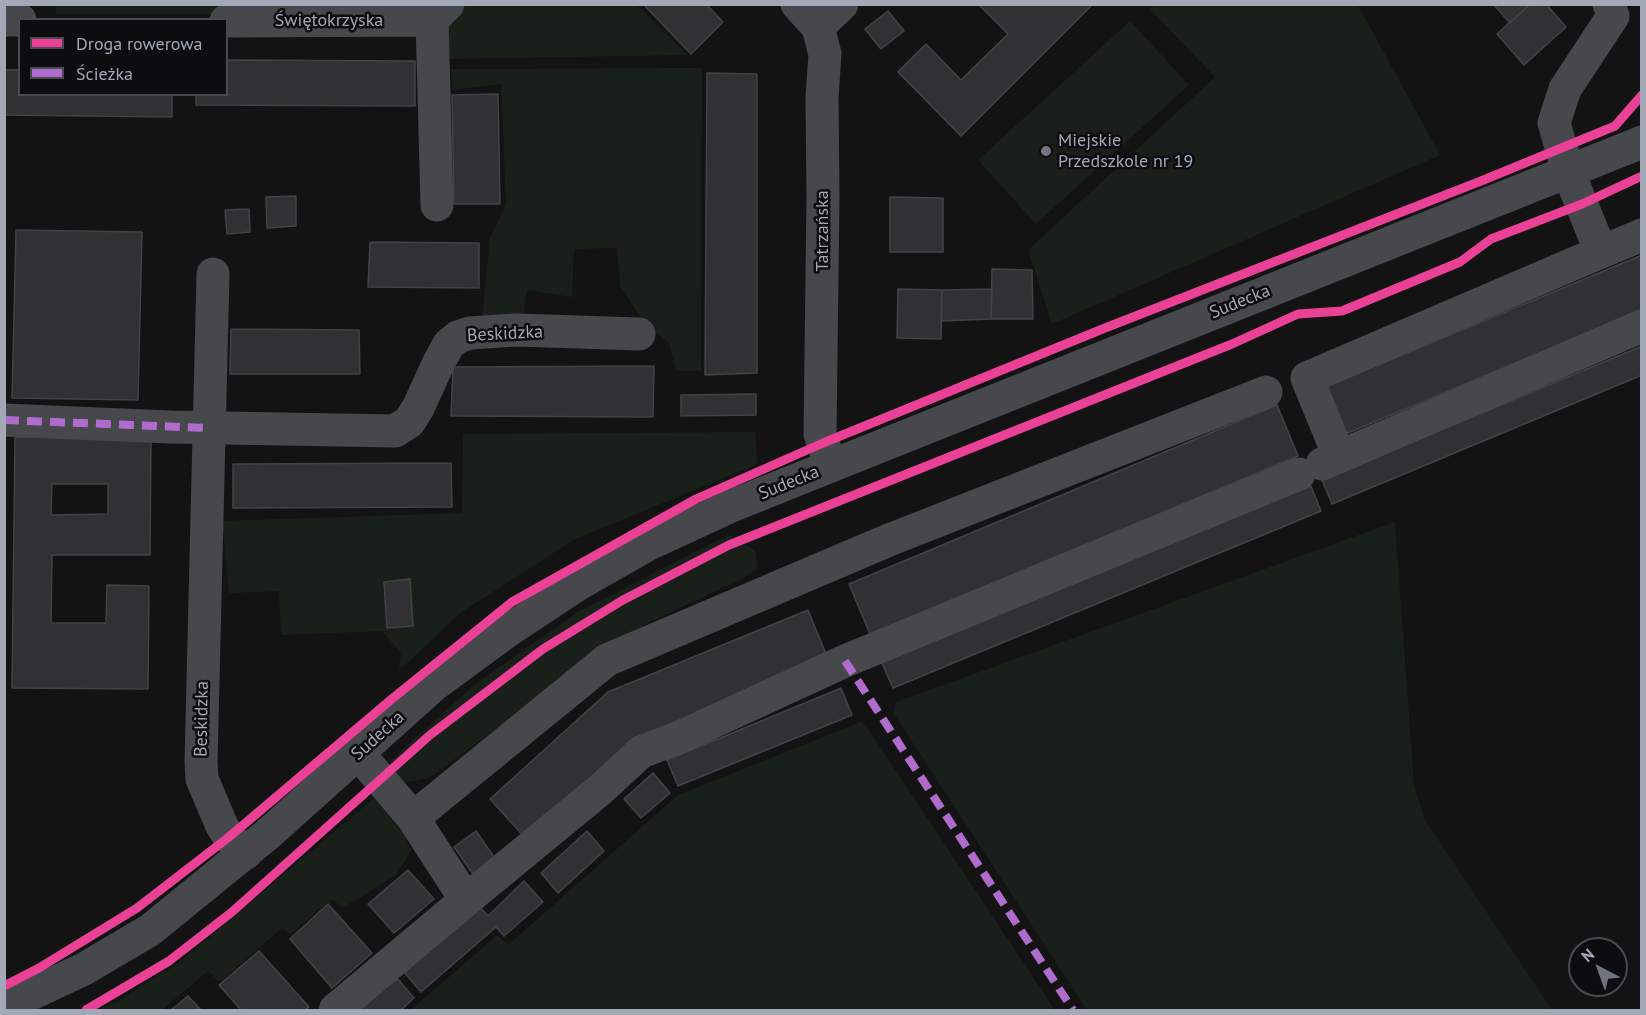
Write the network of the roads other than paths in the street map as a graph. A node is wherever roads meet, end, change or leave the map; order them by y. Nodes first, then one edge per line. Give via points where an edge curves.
1 (842, 4) edge
2 (1609, 4) edge
3 (440, 12) edge
4 (808, 16) edge
5 (228, 21) edge
6 (1641, 142) edge
7 (1568, 171) junction
8 (437, 205) dead end
9 (1641, 235) edge
10 (1601, 252) junction
11 (213, 274) dead end
12 (1641, 326) edge
13 (639, 334) dead end
14 (1266, 392) dead end
15 (4, 420) edge
16 (208, 428) junction
17 (1320, 464) junction
18 (831, 466) junction
19 (358, 753) junction
20 (413, 818) junction
21 (246, 853) junction
22 (466, 900) junction
23 (18, 1002) edge
24 (335, 1011) edge

1 - 4 street
2 - 7 street via 1613,16 1565,89 1554,123
3 - 5 street, Świętokrzyska
3 - 8 street, Świętokrzyska
4 - 18 street, Tatrzańska via 825,54 820,434
6 - 7 street, Sudecka
7 - 10 street
7 - 18 street, Sudecka
9 - 10 street
10 - 17 street via 1307,378
11 - 16 street, Beskidzka
12 - 17 street
13 - 16 street, Beskidzka via 516,330 458,336 449,344 409,422 394,431
14 - 20 street via 889,540 607,660
15 - 16 street
16 - 21 street, Beskidzka via 202,779 222,826
17 - 22 street via 845,661 680,738 641,752
18 - 19 street, Sudecka via 729,507 577,585 434,685
19 - 20 street
19 - 21 street, Sudecka
20 - 22 street
21 - 23 street, Sudecka via 150,930
22 - 24 street

